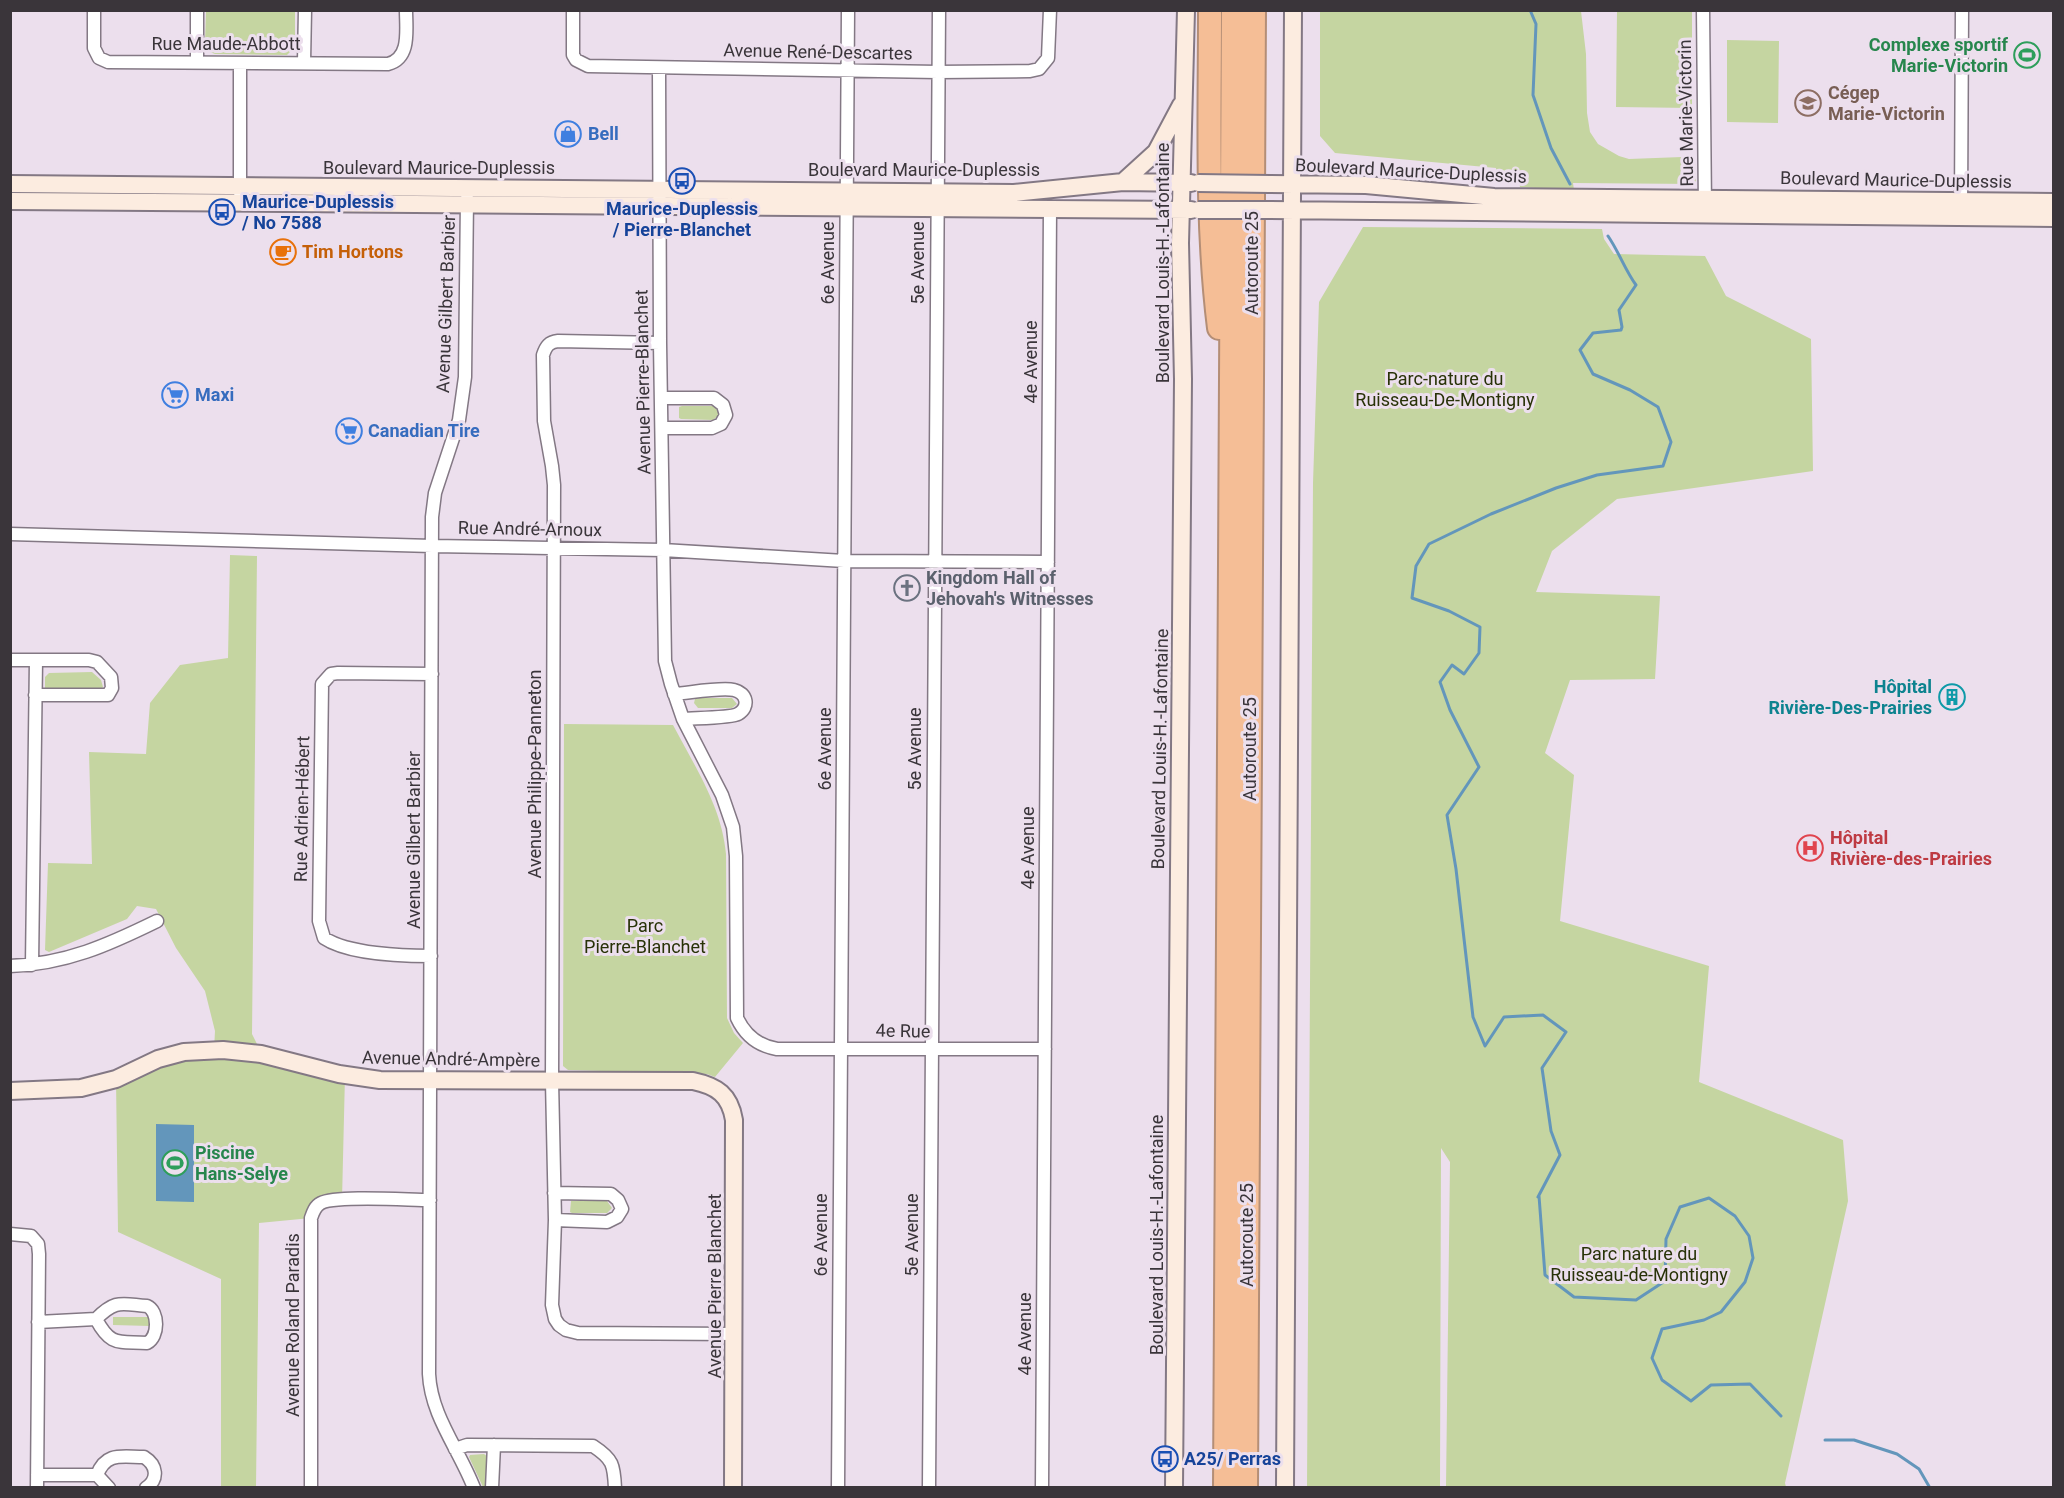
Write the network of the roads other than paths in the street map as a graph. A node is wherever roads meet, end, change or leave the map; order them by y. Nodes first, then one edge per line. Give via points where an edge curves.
1 (94, 10) edge
2 (197, 10) edge
3 (305, 10) edge
4 (406, 10) edge
5 (573, 10) edge
6 (848, 10) edge
7 (939, 10) edge
8 (1050, 10) edge
9 (1186, 10) edge
10 (1210, 10) edge
11 (1233, 10) edge
12 (1254, 10) edge
13 (1293, 10) edge
14 (1703, 10) edge
15 (1962, 10) edge
16 (196, 61) junction
17 (304, 62) junction
18 (240, 63) junction
19 (659, 68) junction
20 (847, 70) junction
21 (938, 72) junction
22 (1183, 100) junction
23 (1123, 182) junction
24 (1189, 183) junction
25 (10, 184) edge
26 (1292, 184) junction
27 (847, 191) junction
28 (937, 192) junction
29 (240, 194) junction
30 (467, 196) junction
31 (659, 198) junction
32 (10, 201) edge
33 (2054, 202) edge
34 (1705, 207) junction
35 (846, 208) junction
36 (937, 209) junction
37 (1050, 209) junction
38 (1961, 209) junction
39 (1189, 210) junction
40 (1292, 211) junction
41 (2054, 218) edge
42 (660, 343) junction
43 (662, 398) junction
44 (1230, 422) junction
45 (662, 428) junction
46 (10, 534) edge
47 (432, 546) junction
48 (553, 548) junction
49 (663, 550) junction
50 (843, 561) junction
51 (935, 562) junction
52 (1048, 562) junction
53 (10, 660) edge
54 (36, 660) junction
55 (432, 674) junction
56 (674, 694) junction
57 (35, 695) junction
58 (683, 719) junction
59 (158, 921) dead end
60 (431, 956) junction
61 (32, 965) junction
62 (10, 966) edge
63 (762, 1044) joint
64 (840, 1048) junction
65 (931, 1049) junction
66 (1045, 1049) junction
67 (431, 1080) junction
68 (552, 1081) junction
69 (718, 1090) joint
70 (10, 1091) edge
71 (554, 1193) junction
72 (430, 1200) junction
73 (555, 1220) junction
74 (10, 1234) edge
75 (96, 1319) junction
76 (38, 1322) junction
77 (735, 1334) junction
78 (494, 1445) junction
79 (455, 1449) junction
80 (97, 1475) junction
81 (37, 1481) edge
82 (109, 1488) edge
83 (146, 1488) edge
84 (311, 1488) edge
85 (474, 1488) edge
86 (492, 1488) edge
87 (615, 1488) edge
88 (733, 1488) edge
89 (838, 1488) edge
90 (929, 1488) edge
91 (1042, 1488) edge
92 (1174, 1488) edge
93 (1225, 1488) edge
94 (1246, 1488) edge
95 (1285, 1488) edge

1 - 16 street, Rue Maude-Abbott via 94,48 99,58 108,62
2 - 16 street
3 - 17 street
4 - 17 street, Rue Maude-Abbott via 405,45 395,62
5 - 19 street, Avenue René-Descartes via 572,49 576,60 588,66
6 - 20 street, 6e Avenue
7 - 21 street, 5e Avenue
8 - 21 street, Avenue René-Descartes via 1048,58 1039,69
9 - 22 street, Boulevard Louis-H.-Lafontaine
10 - 44 highway via 1215,296
11 - 44 highway, Autoroute 25
12 - 94 highway, Autoroute 25
13 - 26 street
14 - 34 street, Rue Marie-Victorin
15 - 38 street
16 - 18 street, Rue Maude-Abbott
17 - 18 street, Rue Maude-Abbott
18 - 29 street
19 - 20 street, Avenue René-Descartes
19 - 31 street, Avenue Pierre-Blanchet
20 - 21 street, Avenue René-Descartes
20 - 27 street, 6e Avenue
21 - 28 street, 5e Avenue
22 - 23 street via 1156,152
22 - 24 street, Boulevard Louis-H.-Lafontaine
23 - 24 street, Boulevard Maurice-Duplessis
23 - 28 street, Boulevard Maurice-Duplessis via 1014,193
24 - 26 street, Boulevard Maurice-Duplessis, bridge
24 - 39 street, Boulevard Louis-H.-Lafontaine
25 - 29 street, Boulevard Maurice-Duplessis
26 - 34 street, Boulevard Maurice-Duplessis via 1366,185 1494,197
26 - 40 street
27 - 28 street, Boulevard Maurice-Duplessis
27 - 31 street, Boulevard Maurice-Duplessis
27 - 35 street, 6e Avenue
28 - 36 street, 5e Avenue
29 - 30 street, Boulevard Maurice-Duplessis
29 - 32 street, Boulevard Maurice-Duplessis
30 - 31 street, Boulevard Maurice-Duplessis
30 - 47 street, Avenue Gilbert Barbier via 465,377 459,420 435,493
31 - 35 street, Boulevard Maurice-Duplessis
31 - 42 street, Avenue Pierre-Blanchet
33 - 38 street, Boulevard Maurice-Duplessis
34 - 38 street, Boulevard Maurice-Duplessis
34 - 40 street, Boulevard Maurice-Duplessis
35 - 36 street, Boulevard Maurice-Duplessis
35 - 50 street, 6e Avenue
36 - 37 street, Boulevard Maurice-Duplessis
36 - 51 street, 5e Avenue
37 - 39 street, Boulevard Maurice-Duplessis
37 - 52 street, 4e Avenue
38 - 41 street, Boulevard Maurice-Duplessis
39 - 40 street, Boulevard Maurice-Duplessis, bridge
39 - 92 street, Boulevard Louis-H.-Lafontaine via 1183,379
40 - 95 street
42 - 43 street, Avenue Pierre-Blanchet
42 - 48 street, Avenue Philippe-Panneton via 558,341 546,347 544,421 554,485
43 - 45 street, Avenue Pierre-Blanchet
43 - 45 street via 714,398 723,405 726,415 712,429
44 - 93 highway, Autoroute 25
45 - 49 street, Avenue Pierre-Blanchet
46 - 47 street, Rue André-Arnoux
47 - 48 street, Rue André-Arnoux
47 - 55 street, Avenue Gilbert Barbier
48 - 49 street, Rue André-Arnoux
48 - 68 street, Avenue Philippe-Panneton
49 - 50 street, Rue André-Arnoux
49 - 56 street, Avenue Pierre-Blanchet via 664,649
50 - 51 street, Rue André-Arnoux
50 - 64 street, 6e Avenue
51 - 52 street, Rue André-Arnoux
51 - 65 street, 5e Avenue
52 - 66 street, 4e Avenue
53 - 54 street
54 - 57 street
54 - 57 street via 93,660 112,682 108,695
55 - 60 street, Avenue Gilbert Barbier
55 - 60 street, Rue Adrien-Hébert via 338,673 322,684 319,921 324,938 340,946
56 - 58 street, Avenue Pierre-Blanchet
56 - 58 street via 730,690 745,698 745,708 738,715
57 - 61 street
58 - 63 street, Avenue Pierre-Blanchet via 722,795 733,827 736,1009 741,1026
59 - 61 street via 114,942 62,960
60 - 67 street, Avenue Gilbert Barbier
61 - 62 street
63 - 64 street, 4e Rue via 777,1049
64 - 65 street, 4e Rue
64 - 89 street, 6e Avenue
65 - 66 street, 4e Rue
65 - 90 street, 5e Avenue
66 - 91 street, 4e Avenue
67 - 68 street, Avenue André-Ampère
67 - 70 street, Avenue André-Ampère via 380,1080 261,1054 223,1050 184,1052 158,1059 116,1079 81,1088
67 - 72 street, Avenue Gilbert Barbier
68 - 69 street, Avenue André-Ampère via 693,1082
68 - 71 street, Avenue Philippe-Panneton
69 - 77 street, Avenue Pierre Blanchet via 732,1107 734,1120
71 - 73 street, Avenue Philippe-Panneton
71 - 73 street via 611,1194 622,1209 607,1222
72 - 79 street, Avenue Gilbert Barbier via 430,1388 439,1418
72 - 84 street, Avenue Roland Paradis via 342,1200 320,1203 315,1208 311,1218
73 - 77 street, Avenue Philippe-Panneton via 552,1305 555,1319 566,1330
74 - 76 street via 31,1236 38,1245
75 - 75 street via 112,1340 147,1343 155,1335 155,1312 151,1307 116,1304
75 - 76 street
76 - 81 street
77 - 88 street, Avenue Pierre Blanchet
78 - 79 street
78 - 86 street
78 - 87 street via 593,1446 606,1454 614,1466
79 - 85 street, Avenue Gilbert Barbier
80 - 81 street
80 - 82 street
80 - 83 street via 108,1458 144,1457 156,1474

